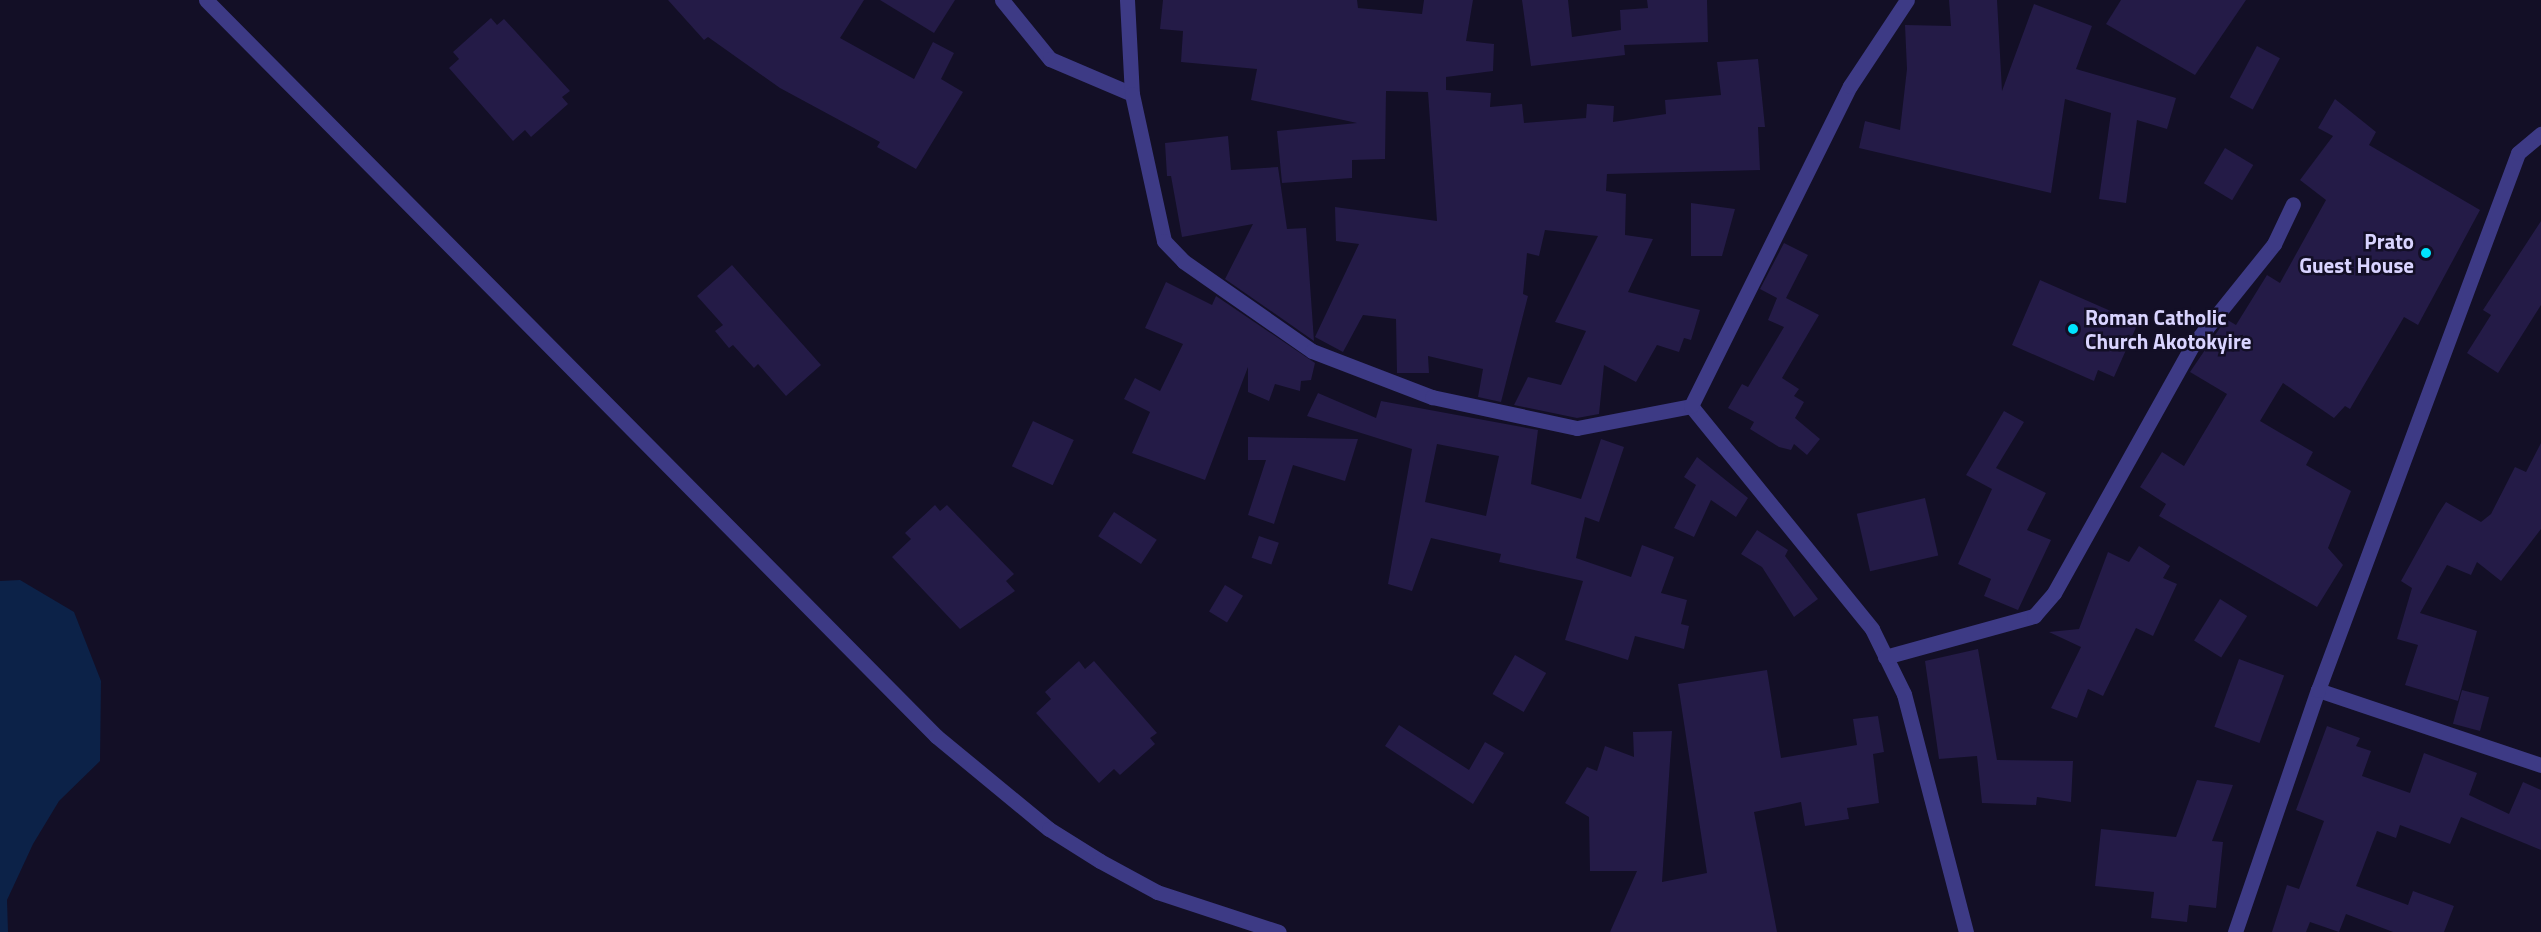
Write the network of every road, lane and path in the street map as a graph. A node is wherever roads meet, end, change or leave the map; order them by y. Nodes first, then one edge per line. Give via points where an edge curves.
1 (206, 0) edge
2 (1002, 0) edge
3 (1127, 0) edge
4 (1906, 0) edge
5 (1132, 94) junction
6 (2541, 134) edge
7 (2294, 204) dead end
8 (1691, 406) junction
9 (1885, 657) junction
10 (2318, 690) junction
11 (2541, 765) edge
12 (1279, 932) edge
13 (1966, 932) edge
14 (2235, 932) edge

1 - 12 street via 936,736 1049,829 1100,861 1157,892
2 - 5 street via 1050,59
3 - 5 street
4 - 8 street via 1850,86
5 - 8 street via 1164,241 1183,261 1312,351 1432,397 1549,425 1603,425
6 - 10 street via 2518,153
7 - 9 street via 2274,244 2192,346 2054,593 2034,616
8 - 9 street via 1858,611
9 - 13 street via 1904,694
10 - 11 street
10 - 14 street

